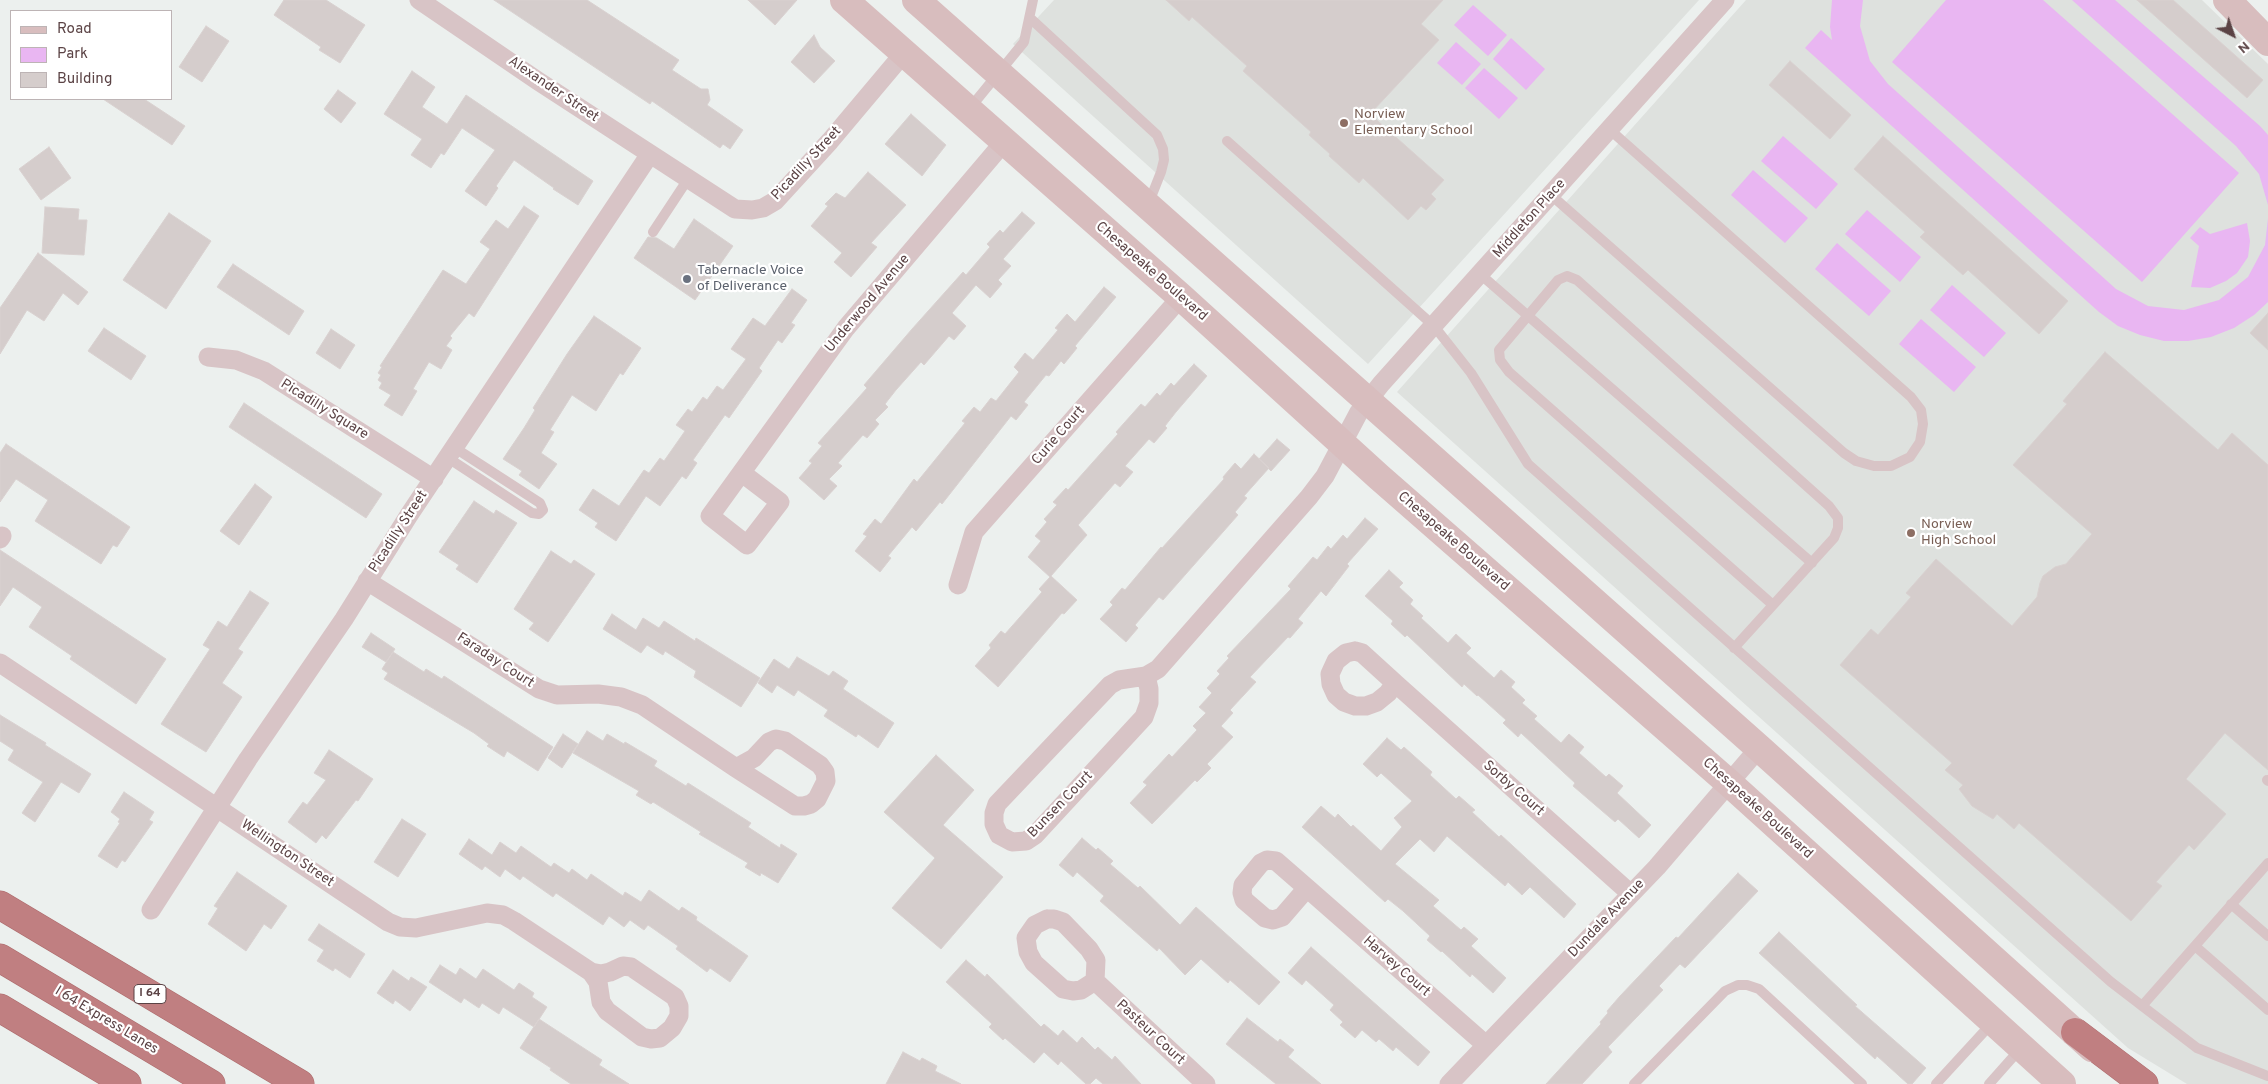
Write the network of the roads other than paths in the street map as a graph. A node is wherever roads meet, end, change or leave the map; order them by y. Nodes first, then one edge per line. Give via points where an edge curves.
1 (419, 0) edge
2 (844, 0) edge
3 (916, 0) edge
4 (1033, 0) edge
5 (1725, 0) edge
6 (2227, 0) edge
7 (1030, 18) junction
8 (2268, 42) edge
9 (904, 53) junction
10 (998, 74) junction
11 (968, 111) junction
12 (1610, 129) junction
13 (1227, 141) dead end
14 (1004, 142) junction
15 (650, 154) junction
16 (688, 179) junction
17 (1550, 195) junction
18 (1147, 206) junction
19 (653, 232) dead end
20 (1480, 274) junction
21 (1181, 297) junction
22 (1528, 316) junction
23 (1434, 326) junction
24 (208, 357) dead end
25 (1368, 401) junction
26 (1342, 442) junction
27 (451, 453) junction
28 (742, 473) dead end
29 (434, 479) junction
30 (1812, 563) junction
31 (367, 581) junction
32 (958, 585) dead end
33 (1773, 605) junction
34 (1734, 648) junction
35 (0, 663) edge
36 (1146, 676) junction
37 (1395, 684) dead end
38 (1759, 748) junction
39 (736, 768) dead end
40 (1729, 783) junction
41 (217, 807) junction
42 (2268, 863) edge
43 (1308, 888) dead end
44 (1631, 894) junction
45 (2232, 904) junction
46 (0, 905) edge
47 (150, 910) dead end
48 (2268, 936) edge
49 (2195, 946) junction
50 (0, 958) edge
51 (591, 972) junction
52 (1095, 981) dead end
53 (2142, 1006) junction
54 (0, 1008) edge
55 (2268, 1010) edge
56 (1993, 1022) junction
57 (2075, 1032) junction
58 (1486, 1045) junction
59 (2021, 1048) junction
60 (2268, 1076) edge
61 (127, 1084) edge
62 (211, 1084) edge
63 (300, 1084) edge
64 (1206, 1084) edge
65 (1449, 1084) edge
66 (1634, 1084) edge
67 (1862, 1084) edge
68 (1936, 1084) edge
69 (1989, 1084) edge
70 (2062, 1084) edge
71 (2132, 1084) edge
72 (2144, 1084) edge

1 - 15 street, Alexander Street
2 - 9 main road, Chesapeake Boulevard
3 - 10 main road
4 - 7 lane
5 - 12 street, Middleton Place
6 - 8 main road
7 - 10 lane via 1024,42
7 - 18 lane via 1156,135 1164,160
9 - 11 main road, Chesapeake Boulevard
9 - 16 street, Picadilly Street via 775,201 763,208 735,209
10 - 11 lane
10 - 18 main road
11 - 14 main road, Chesapeake Boulevard
12 - 17 street, Middleton Place
12 - 17 lane via 1910,396 1921,410 1923,424 1920,442 1910,457 1891,466 1874,466 1856,461 1844,453
13 - 23 lane
14 - 21 main road, Chesapeake Boulevard
14 - 28 street, Underwood Avenue via 846,328
15 - 16 street, Alexander Street
15 - 27 street, Picadilly Street
16 - 19 lane
17 - 20 street, Middleton Place
18 - 25 main road
20 - 22 lane
20 - 23 street, Middleton Place
21 - 26 main road, Chesapeake Boulevard
21 - 32 street, Curie Court via 974,532
22 - 30 lane
22 - 30 lane via 1558,280 1567,276 1577,280 1829,506 1838,518 1838,528 1834,538
22 - 33 lane via 1499,350 1500,360 1509,372
23 - 25 street, Middleton Place
23 - 34 lane via 1471,372 1528,464
24 - 29 street, Picadilly Square via 236,360 264,372
25 - 26 street, Middleton Place
25 - 38 main road
26 - 36 street via 1325,476 1309,497 1158,669
26 - 40 main road, Chesapeake Boulevard
27 - 27 lane via 532,513 539,514 543,510 540,503
27 - 29 street, Picadilly Street
29 - 31 street, Picadilly Street
30 - 33 lane
31 - 39 street, Faraday Court via 539,689 557,695 621,697 642,706
31 - 41 street, Picadilly Street
33 - 34 lane
34 - 53 lane
35 - 41 street, Wellington Street
36 - 36 street, Bunsen Court via 1119,680 1110,685 997,804 994,824 999,835 1012,842 1026,841 1035,835 1144,717 1149,703
37 - 44 street, Sorby Court
38 - 40 street, Dundale Avenue
38 - 57 main road
40 - 44 street, Dundale Avenue
40 - 56 main road, Chesapeake Boulevard
41 - 47 street, Picadilly Street
41 - 51 street, Wellington Street via 388,922 416,928 487,913 503,915
42 - 45 lane
43 - 58 street, Harvey Court
44 - 58 street, Dundale Avenue
45 - 48 lane
45 - 49 lane
46 - 63 highway, I 64
49 - 53 lane
49 - 55 lane
50 - 62 highway, I 64 Express Lanes
51 - 51 street via 598,982 601,1002 607,1012 642,1037 660,1038 672,1028 679,1016 675,997 631,967 622,966 601,974
52 - 64 street, Pasteur Court
53 - 60 lane via 2197,1048
54 - 61 highway
56 - 59 main road, Chesapeake Boulevard
56 - 68 lane
57 - 71 main road
57 - 72 highway
58 - 65 street, Dundale Avenue
59 - 69 lane
59 - 70 main road, Chesapeake Boulevard
66 - 67 lane via 1724,991 1747,985 1759,990

